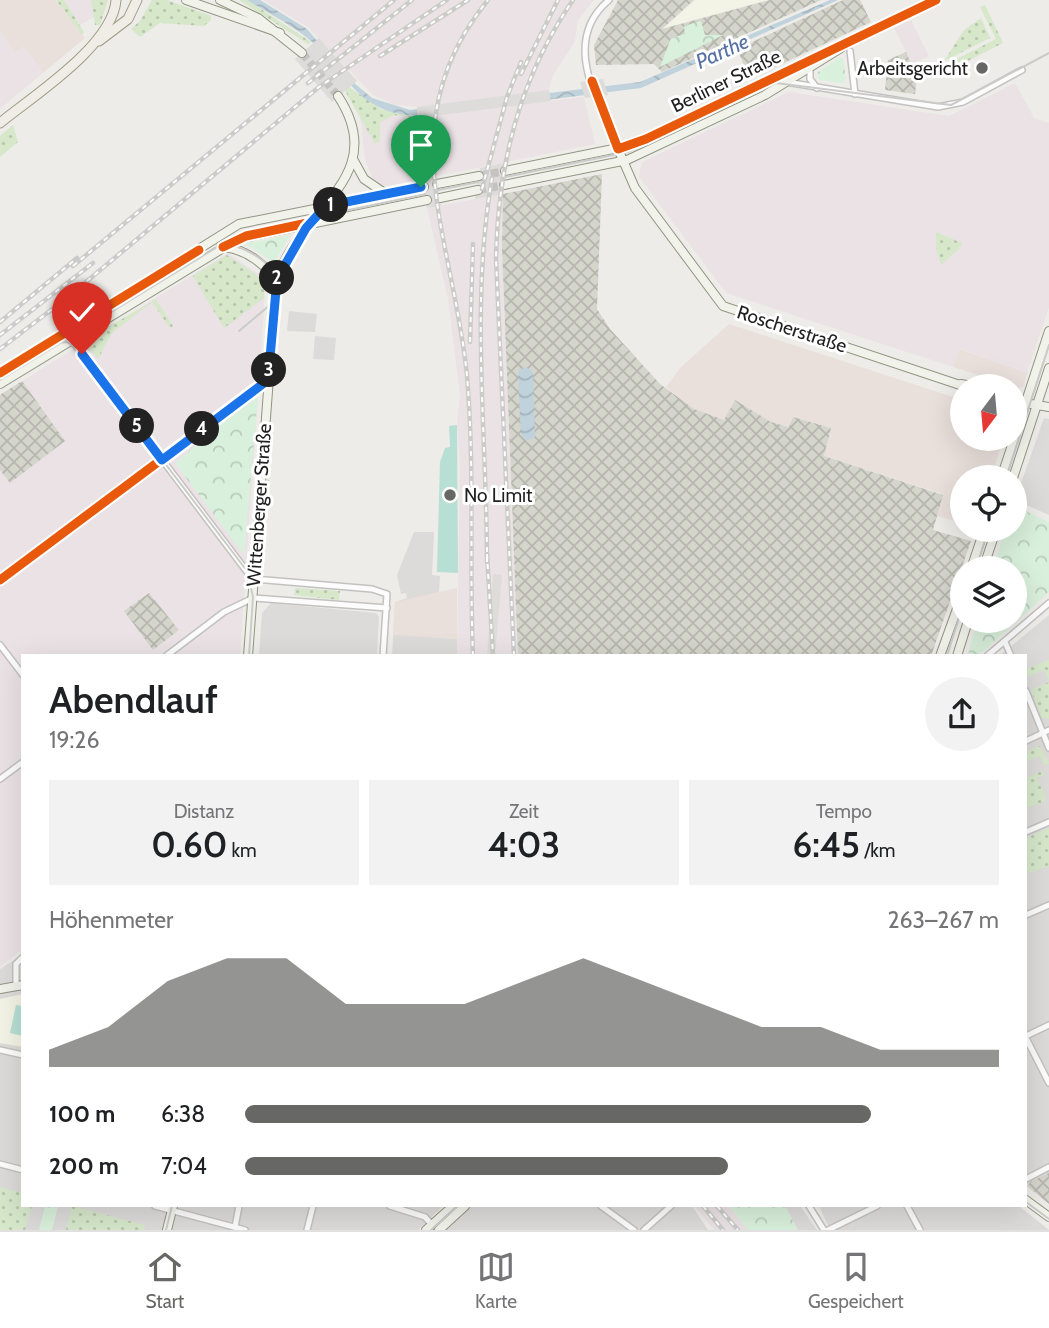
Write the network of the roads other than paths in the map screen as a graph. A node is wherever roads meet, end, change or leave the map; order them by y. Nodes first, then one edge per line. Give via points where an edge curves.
1 (186, 0) edge
2 (220, 0) edge
3 (609, 0) edge
4 (936, 0) edge
5 (116, 1) edge
6 (138, 3) edge
7 (280, 33) junction
8 (849, 46) junction
9 (89, 48) junction
10 (302, 53) tunnel mouth
11 (794, 68) junction
12 (810, 68) junction
13 (1022, 70) dead end
14 (770, 79) junction
15 (791, 80) junction
16 (817, 88) junction
17 (855, 94) junction
18 (338, 96) tunnel mouth
19 (0, 123) edge
20 (618, 149) junction
21 (353, 159) junction
22 (623, 162) junction
23 (505, 171) tunnel mouth
24 (479, 176) tunnel mouth
25 (437, 184) dead end
26 (504, 185) tunnel mouth
27 (424, 187) dead end
28 (478, 190) tunnel mouth
29 (386, 194) junction
30 (440, 198) dead end
31 (426, 200) dead end
32 (326, 206) junction
33 (315, 219) junction
34 (223, 247) junction
35 (276, 288) junction
36 (1049, 331) edge
37 (69, 336) junction
38 (1049, 368) edge
39 (0, 373) edge
40 (268, 380) junction
41 (950, 381) edge
42 (0, 384) edge
43 (1027, 397) edge
44 (1027, 403) edge
45 (1037, 405) junction
46 (1049, 407) edge
47 (162, 460) junction
48 (1017, 465) edge
49 (0, 580) edge
50 (254, 580) junction
51 (253, 598) junction
52 (1049, 603) edge
53 (387, 607) junction
54 (950, 628) edge
55 (964, 633) edge
56 (1005, 642) junction
57 (0, 645) edge
58 (169, 654) edge
59 (248, 654) edge
60 (383, 654) edge
61 (941, 654) edge
62 (958, 654) edge
63 (990, 654) edge
64 (1010, 654) edge
65 (21, 672) edge
66 (1027, 693) edge
67 (1046, 731) edge
68 (1027, 740) edge
69 (1049, 748) edge
70 (21, 763) edge
71 (0, 779) edge
72 (1049, 822) edge
73 (1027, 832) edge
74 (1049, 905) edge
75 (1027, 915) edge
76 (21, 959) edge
77 (20, 986) edge
78 (0, 989) edge
79 (1049, 1025) edge
80 (1027, 1036) edge
81 (1027, 1039) edge
82 (0, 1050) edge
83 (21, 1055) edge
84 (1049, 1083) edge
85 (0, 1164) edge
86 (1049, 1167) edge
87 (21, 1169) edge
88 (1027, 1178) edge
89 (1027, 1201) edge
90 (239, 1207) edge
91 (313, 1207) edge
92 (393, 1207) edge
93 (452, 1207) edge
94 (464, 1207) edge
95 (602, 1207) edge
96 (670, 1207) edge
97 (810, 1207) edge
98 (875, 1207) edge
99 (908, 1207) edge
100 (172, 1208) edge
101 (1049, 1217) edge
102 (235, 1227) junction
103 (433, 1228) edge
104 (167, 1230) edge
105 (245, 1230) edge
106 (307, 1230) edge
107 (634, 1230) edge
108 (643, 1230) edge
109 (826, 1230) edge
110 (920, 1230) edge

1 - 7 main road
2 - 7 main road
3 - 20 street via 594,13 585,31 584,57
4 - 8 main road, Berliner Straße
5 - 9 main road via 112,19
6 - 9 main road via 125,22
7 - 10 main road
8 - 11 main road, Berliner Straße
8 - 12 main road, Berliner Straße
8 - 17 street
9 - 19 main road
11 - 14 main road, Berliner Straße
11 - 15 street
12 - 15 main road, Berliner Straße
12 - 16 street via 810,79
13 - 17 street via 952,106
14 - 15 street
14 - 20 main road, Berliner Straße
15 - 16 street
15 - 22 main road, Berliner Straße
16 - 17 street
18 - 21 main road via 354,124
20 - 22 main road, Roscherstraße
20 - 23 main road, Berliner Straße
21 - 29 main road via 364,179
21 - 32 main road, Wittenberger Straße
22 - 26 main road, Berliner Straße
22 - 41 main road, Roscherstraße via 635,188 729,309
24 - 25 main road
27 - 29 main road
28 - 30 main road
29 - 32 main road
31 - 33 main road
32 - 33 main road, Wittenberger Straße
32 - 37 main road via 239,224
33 - 34 main road via 246,236
33 - 35 main road, Wittenberger Straße via 280,271
34 - 35 main road via 265,267
34 - 37 main road
35 - 40 main road, Wittenberger Straße
36 - 43 main road
37 - 39 main road
37 - 42 main road
37 - 47 street
38 - 45 main road
40 - 47 street
40 - 50 main road, Wittenberger Straße
44 - 45 main road
45 - 46 main road
45 - 48 main road
47 - 49 street
47 - 50 street
50 - 51 main road, Wittenberger Straße
50 - 53 street via 373,589 387,594
51 - 53 street
51 - 58 street via 224,612
51 - 59 main road, Wittenberger Straße
52 - 56 street
53 - 60 street
54 - 61 main road
55 - 62 main road
56 - 63 street
56 - 64 street
57 - 65 street
66 - 67 street
67 - 68 street
67 - 69 street
70 - 71 street
72 - 73 street
74 - 75 street
76 - 77 street via 16,964
77 - 78 main road
79 - 80 street
81 - 84 street
82 - 83 street
85 - 87 street
86 - 88 street
89 - 101 main road
90 - 102 street
91 - 106 street
92 - 103 street via 425,1217
93 - 103 main road
94 - 103 main road
95 - 107 street
96 - 108 street
97 - 109 street
98 - 109 street
99 - 110 street
100 - 102 street
100 - 104 main road
102 - 105 street

